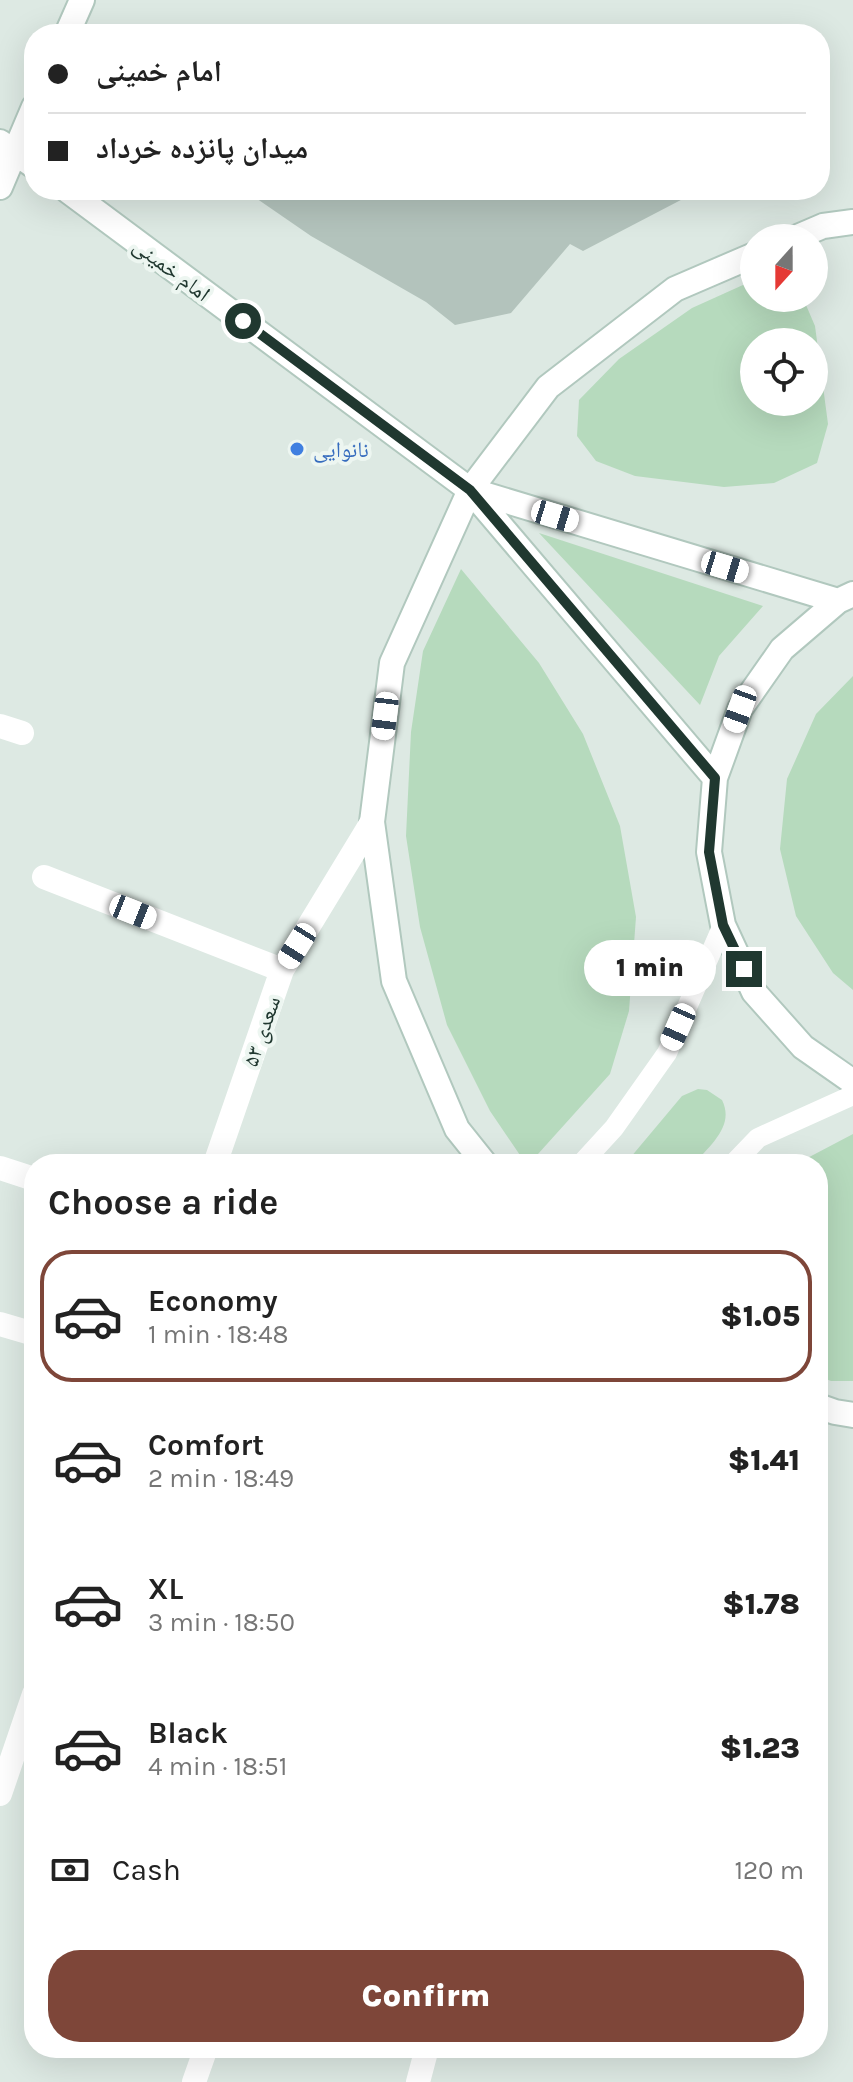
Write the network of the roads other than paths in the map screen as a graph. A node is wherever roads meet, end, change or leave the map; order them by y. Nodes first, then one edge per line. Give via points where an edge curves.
1 (82, 0) edge
2 (71, 24) edge
3 (24, 133) edge
4 (16, 153) edge
5 (0, 187) edge
6 (80, 200) edge
7 (853, 222) edge
8 (828, 225) edge
9 (740, 261) edge
10 (470, 490) junction
11 (846, 597) edge
12 (715, 778) junction
13 (372, 822) junction
14 (44, 877) dead end
15 (723, 925) junction
16 (282, 970) junction
17 (853, 1082) edge
18 (853, 1095) edge
19 (218, 1154) edge
20 (477, 1154) edge
21 (590, 1154) edge
22 (743, 1154) edge
23 (0, 1168) edge
24 (24, 1176) edge
25 (0, 1324) edge
26 (24, 1331) edge
27 (828, 1410) edge
28 (853, 1415) edge
29 (24, 1719) edge
30 (4, 1768) edge
31 (0, 1794) edge
32 (202, 2058) edge
33 (424, 2058) edge
34 (194, 2082) edge
35 (418, 2082) edge

1 - 2 main road
3 - 4 main road
4 - 5 main road
6 - 10 main road, امام خمینی
7 - 8 main road
9 - 10 main road via 675,289 548,387
10 - 11 main road, امام خمینی
10 - 12 main road, امام خمینی
10 - 13 main road via 392,663
11 - 12 main road via 782,649 740,709
12 - 15 main road via 709,852
13 - 16 main road, سعدی ۵۳
13 - 20 main road via 394,981 457,1129
14 - 16 main road
15 - 17 main road via 754,992 803,1047
15 - 21 lane via 667,1053
16 - 19 main road, سعدی ۵۳
18 - 22 lane via 758,1138
23 - 24 main road
25 - 26 main road
27 - 28 main road
29 - 30 main road
30 - 31 main road
32 - 34 main road
33 - 35 main road

